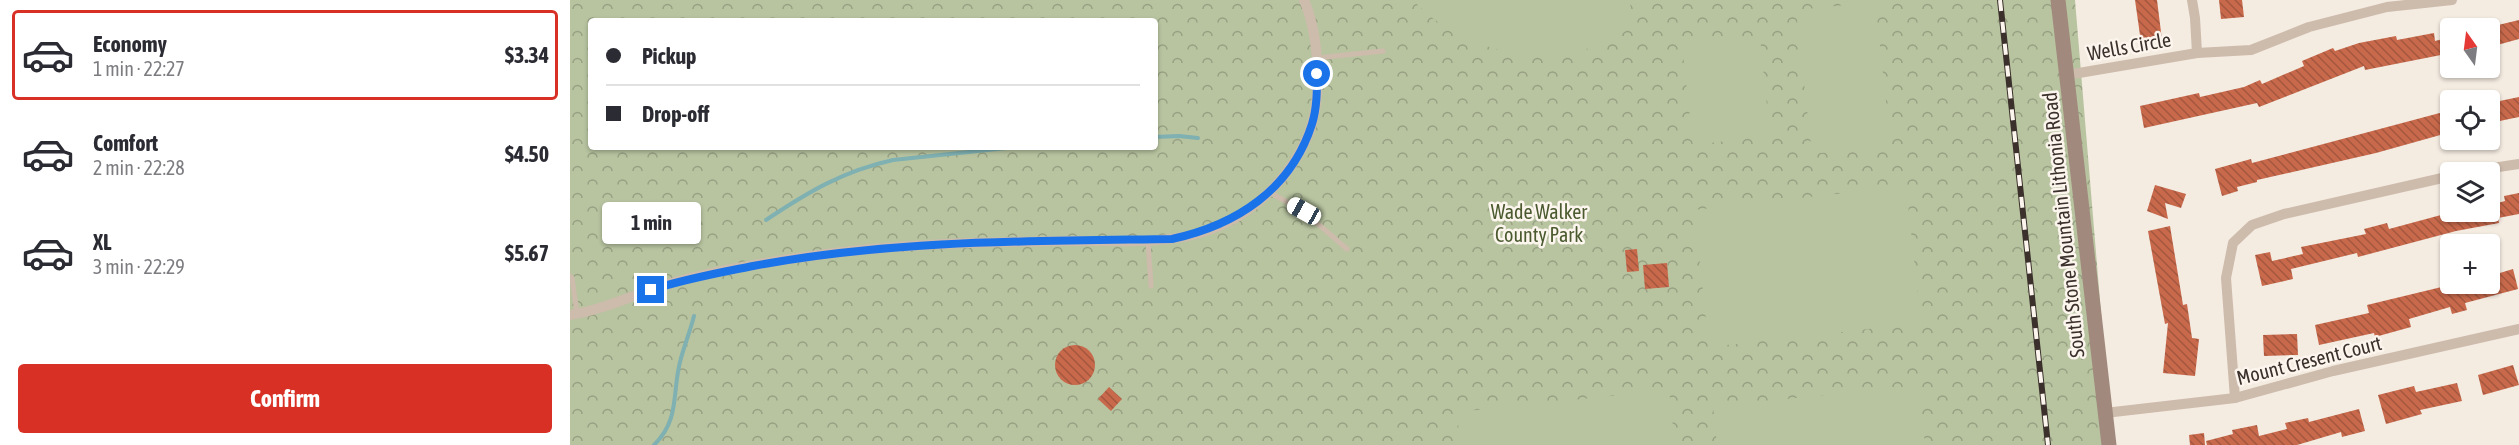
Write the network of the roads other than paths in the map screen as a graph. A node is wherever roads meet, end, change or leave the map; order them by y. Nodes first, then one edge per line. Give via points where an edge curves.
1 (1304, 0) edge
2 (2058, 0) edge
3 (2192, 0) edge
4 (2452, 0) edge
5 (1383, 51) dead end
6 (2197, 53) junction
7 (1316, 58) junction
8 (2067, 75) junction
9 (2519, 164) edge
10 (2500, 167) edge
11 (2440, 179) edge
12 (1269, 192) junction
13 (1148, 240) junction
14 (1347, 249) dead end
15 (570, 276) edge
16 (1151, 286) dead end
17 (574, 314) edge
18 (2519, 329) edge
19 (2235, 398) junction
20 (2105, 414) junction
21 (2109, 445) edge

1 - 7 street
2 - 8 main road, South Stone Mountain Lithonia Road
3 - 6 street, Wells Circle
4 - 6 street, Wells Circle via 2387,7 2309,27 2251,50
5 - 7 lane
6 - 8 street, Wells Circle
7 - 12 street via 1312,124 1295,161
8 - 20 main road, South Stone Mountain Lithonia Road
9 - 10 street
11 - 19 street via 2284,214 2252,225 2233,243 2226,278
12 - 13 street via 1219,226 1172,239
12 - 14 lane via 1304,211
13 - 16 lane
13 - 17 street via 963,242 841,252 680,281
15 - 17 lane
18 - 19 street, Mount Cresent Court via 2333,371
19 - 20 street, Mount Cresent Court
20 - 21 main road, South Stone Mountain Lithonia Road

